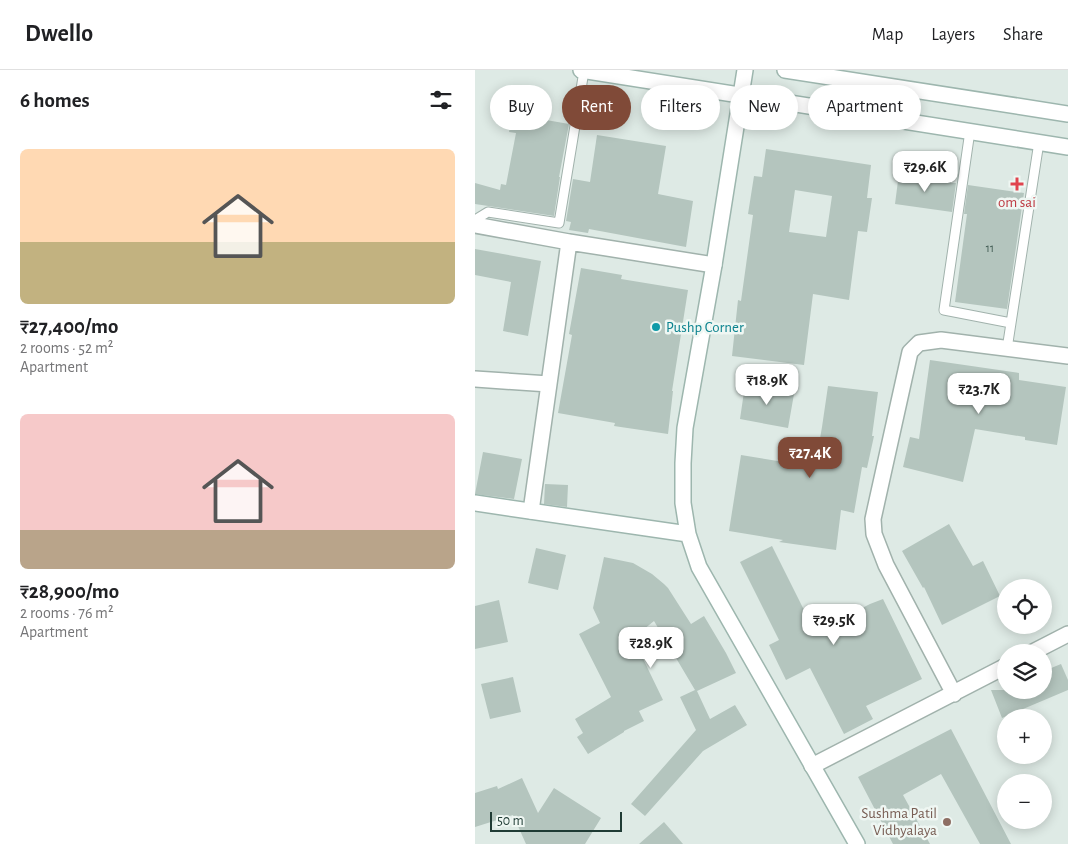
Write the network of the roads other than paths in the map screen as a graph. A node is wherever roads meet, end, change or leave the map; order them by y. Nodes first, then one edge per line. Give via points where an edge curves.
1 (582, 70) edge
2 (745, 70) edge
3 (785, 70) edge
4 (743, 85) edge
5 (730, 94) edge
6 (798, 105) edge
7 (1068, 114) edge
8 (736, 130) edge
9 (970, 131) junction
10 (1039, 142) junction
11 (1068, 147) edge
12 (475, 220) edge
13 (475, 225) edge
14 (569, 242) junction
15 (714, 265) junction
16 (1011, 323) junction
17 (1007, 349) junction
18 (1068, 356) edge
19 (475, 379) edge
20 (549, 384) junction
21 (475, 503) edge
22 (531, 511) junction
23 (688, 534) junction
24 (1068, 634) edge
25 (1049, 644) edge
26 (997, 671) edge
27 (954, 694) junction
28 (812, 766) junction
29 (857, 844) edge

1 - 5 street
1 - 12 lane via 559,223 488,212
2 - 4 street
3 - 7 street
6 - 9 street
8 - 15 street
9 - 10 street
9 - 16 lane via 944,310
10 - 11 street
10 - 16 lane
13 - 14 street
14 - 15 street
14 - 20 street
15 - 23 street via 685,428 683,503
16 - 17 lane
17 - 18 street
17 - 27 street via 941,340 919,343 911,352 873,519 873,534 886,565
19 - 20 street
20 - 22 street
21 - 22 street
22 - 23 street
23 - 28 street via 699,567
24 - 25 street
26 - 27 street
27 - 28 street
28 - 29 street

